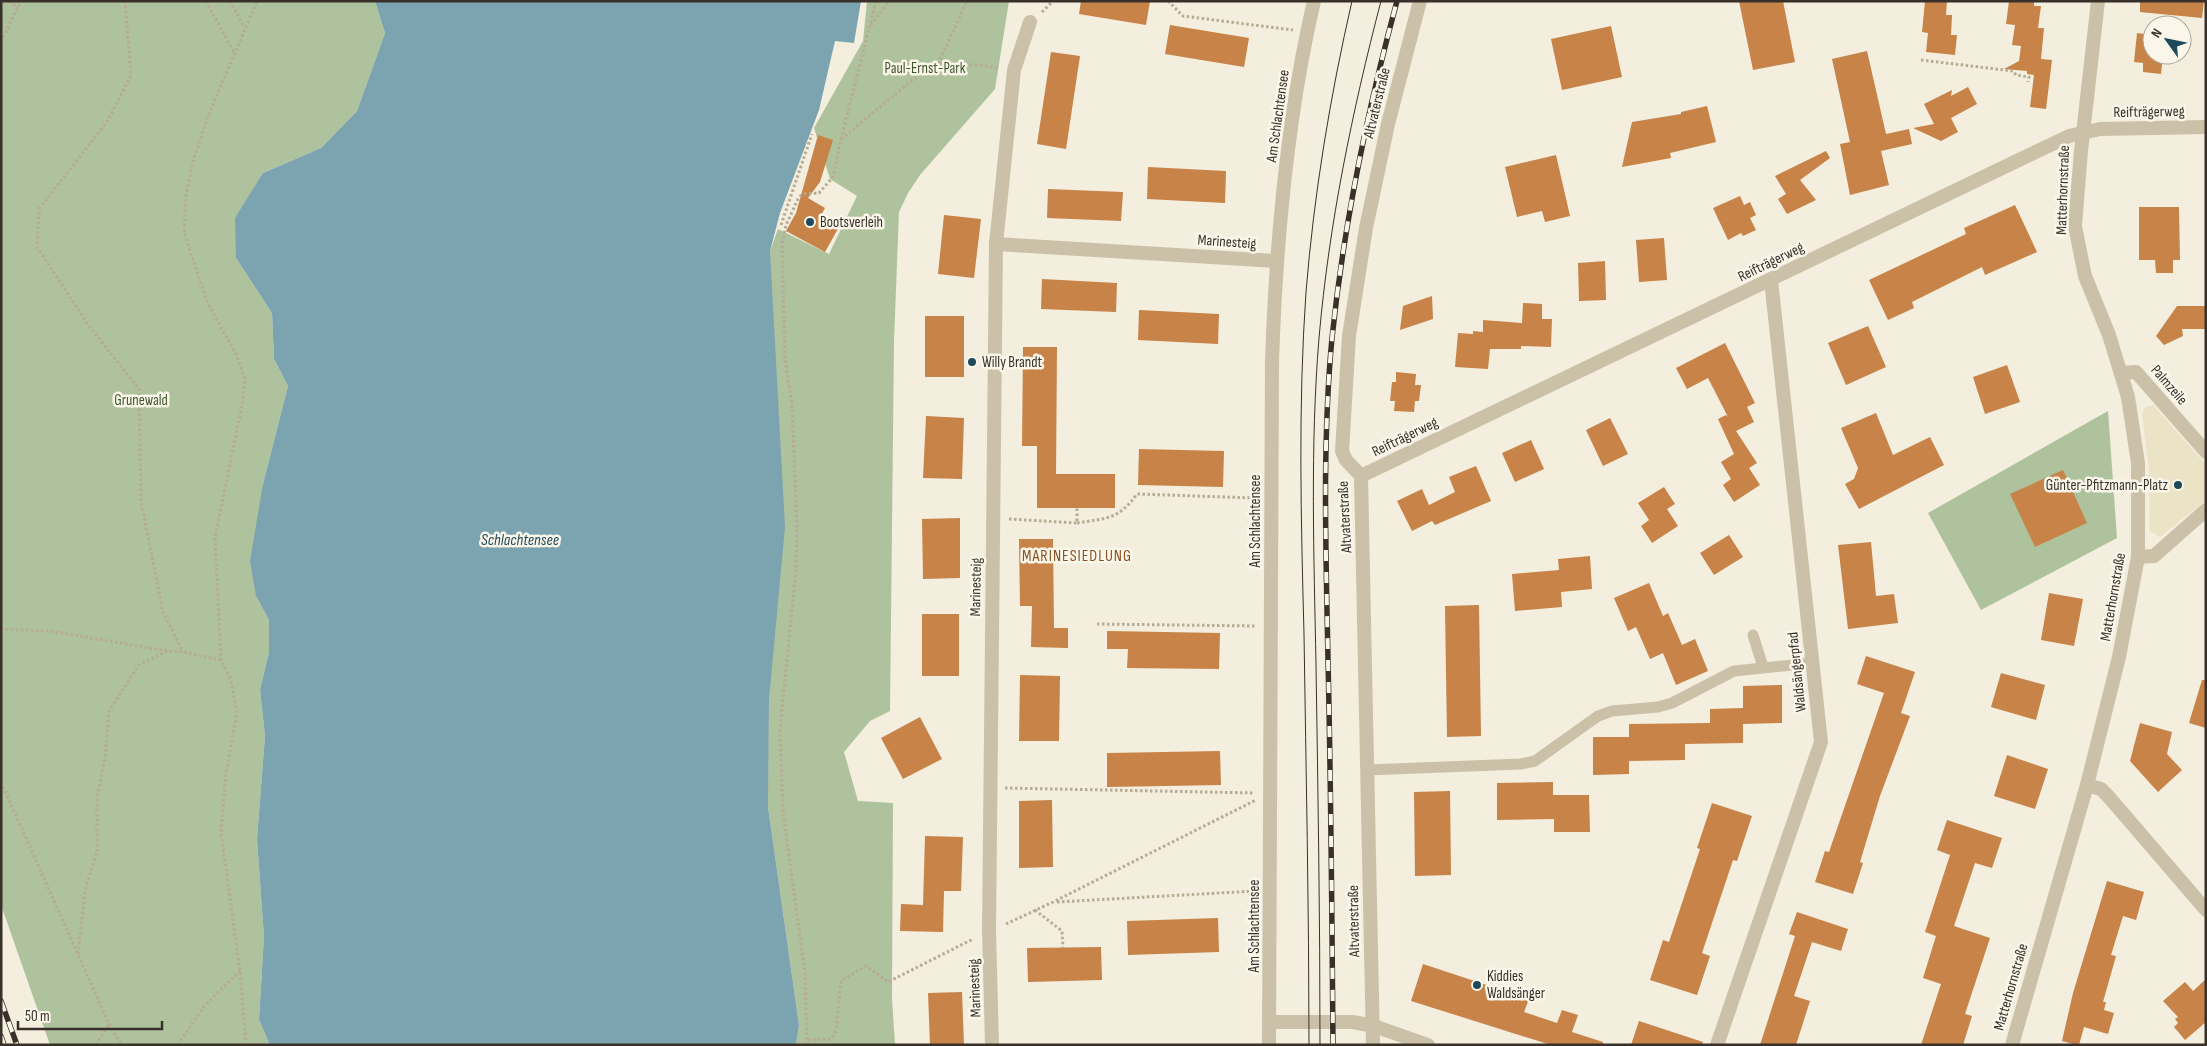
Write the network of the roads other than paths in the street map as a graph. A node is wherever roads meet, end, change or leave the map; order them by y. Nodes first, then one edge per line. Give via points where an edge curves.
1 (1314, 1) edge
2 (1420, 1) edge
3 (2098, 1) edge
4 (1030, 22) dead end
5 (2206, 127) edge
6 (2082, 133) junction
7 (996, 244) junction
8 (1276, 261) junction
9 (1771, 280) junction
10 (2122, 373) junction
11 (2206, 452) edge
12 (1362, 476) junction
13 (2206, 510) edge
14 (2138, 557) junction
15 (1753, 634) dead end
16 (1812, 663) junction
17 (1763, 667) junction
18 (1367, 770) junction
19 (2087, 785) junction
20 (2206, 910) edge
21 (1270, 1022) junction
22 (1374, 1026) junction
23 (992, 1045) edge
24 (1270, 1045) edge
25 (1373, 1045) edge
26 (1428, 1045) edge
27 (1717, 1045) edge
28 (2012, 1045) edge

1 - 8 street, Am Schlachtensee via 1295,105
2 - 12 street, Altvaterstraße via 1366,228 1349,336 1342,451
3 - 6 street, Matterhornstraße
4 - 7 street, Marinesteig via 1014,70
5 - 6 street, Reifträgerweg via 2100,129
6 - 9 street, Reifträgerweg via 2060,140
6 - 10 street, Matterhornstraße via 2076,226 2079,254
7 - 8 street, Marinesteig
7 - 23 street, Marinesteig via 990,788
8 - 21 street, Am Schlachtensee via 1272,361
9 - 12 street, Reifträgerweg
9 - 16 street, Waldsängerpfad
10 - 11 street, Palmzeile via 2136,372
10 - 14 street, Matterhornstraße via 2138,463
12 - 18 street, Altvaterstraße
13 - 14 street via 2154,556
14 - 19 street, Matterhornstraße via 2119,657
15 - 17 lane
16 - 17 lane
16 - 27 street, Waldsängerpfad via 1821,742
17 - 18 lane via 1734,671 1672,703 1612,711 1598,716 1535,761
18 - 22 street, Altvaterstraße
19 - 20 street via 2101,789 2108,796
19 - 28 street, Matterhornstraße
21 - 22 street via 1353,1022
21 - 24 street, Am Schlachtensee
22 - 25 street, Altvaterstraße
22 - 26 street

